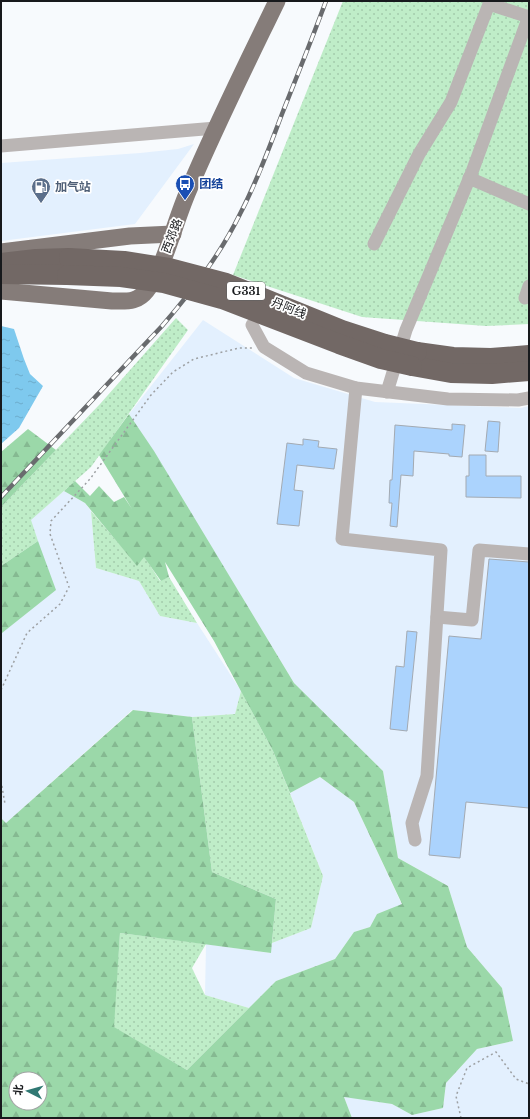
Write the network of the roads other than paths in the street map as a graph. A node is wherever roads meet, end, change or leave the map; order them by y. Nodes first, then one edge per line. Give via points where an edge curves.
1 (277, 1) edge
2 (490, 3) edge
3 (529, 17) edge
4 (216, 128) junction
5 (1, 146) edge
6 (469, 178) junction
7 (529, 204) edge
8 (173, 234) junction
9 (374, 244) dead end
10 (1, 252) edge
11 (1, 263) edge
12 (68, 266) junction
13 (1, 274) edge
14 (1, 291) edge
15 (252, 325) dead end
16 (529, 356) edge
17 (415, 359) junction
18 (529, 371) edge
19 (356, 388) junction
20 (387, 392) junction
21 (529, 398) edge
22 (529, 554) edge
23 (437, 617) junction
24 (415, 840) dead end

1 - 4 main road, 西郊路
2 - 3 street
2 - 9 street via 451,102 419,154
3 - 6 street
4 - 5 street
4 - 8 main road, 西郊路
6 - 7 street
6 - 20 street via 406,330
8 - 10 main road via 130,236
8 - 14 main road, 西郊路 via 158,272 149,289 140,298 112,301
11 - 12 highway, 丹阿线 / G331 via 36,259
12 - 13 highway, 丹阿线 / G331
12 - 17 highway, 丹阿线 / G331, bridge via 164,283 222,299 381,359
15 - 19 street via 264,347 306,373
16 - 17 highway, 丹阿线 / G331
17 - 18 highway, 丹阿线 / G331 via 451,373 492,374
19 - 20 street
19 - 23 street via 342,539 441,550
20 - 21 street via 448,399
22 - 23 street via 479,550 472,620
23 - 24 street via 427,776 412,823

